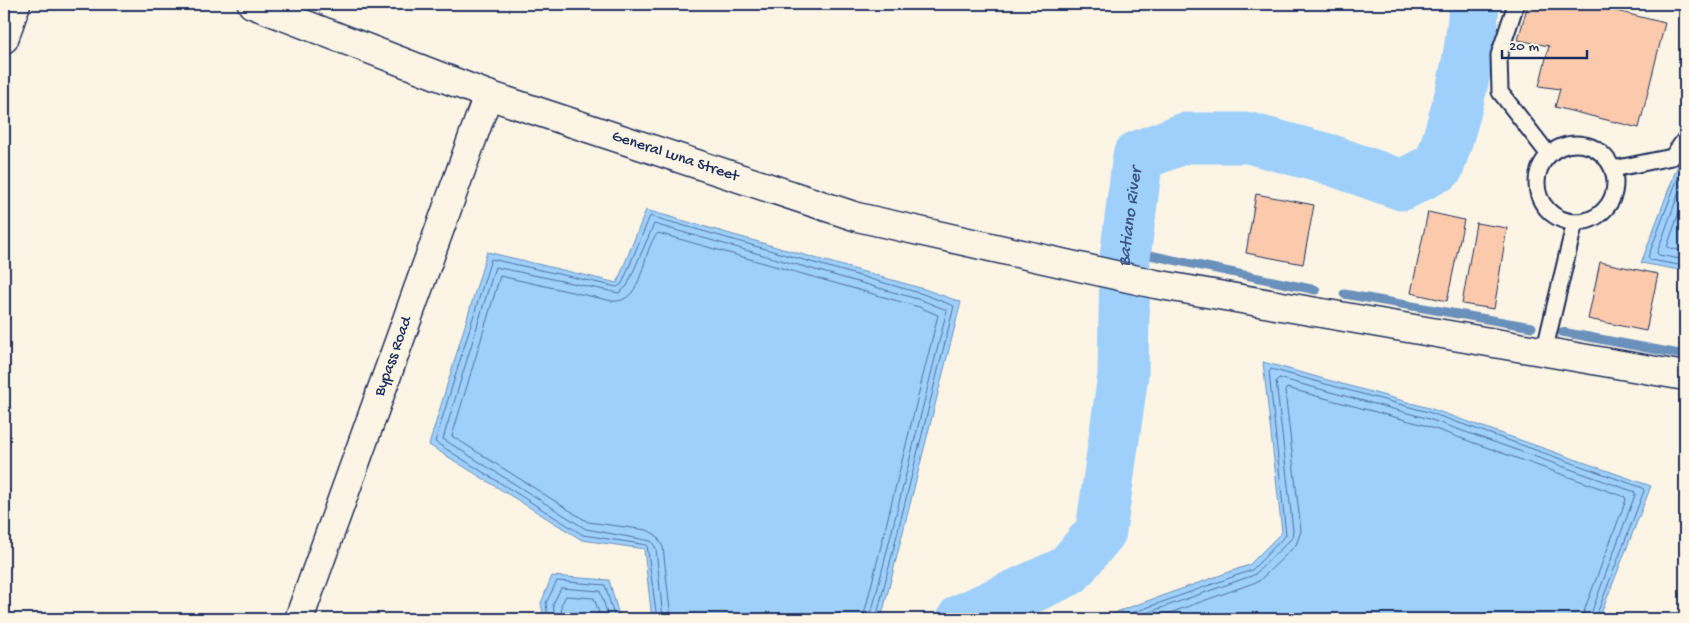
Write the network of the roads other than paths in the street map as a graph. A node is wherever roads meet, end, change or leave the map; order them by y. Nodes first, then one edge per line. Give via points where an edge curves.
1 (16, 4) edge
2 (252, 4) edge
3 (1516, 4) edge
4 (4, 39) edge
5 (488, 95) junction
6 (1685, 139) edge
7 (1549, 155) junction
8 (1612, 169) junction
9 (1574, 222) junction
10 (1544, 352) junction
11 (1685, 376) edge
12 (298, 619) edge

1 - 4 main road
2 - 5 main road, General Luna Street
3 - 7 lane via 1500,55 1500,92
5 - 10 main road, General Luna Street via 857,217 1155,284
5 - 12 main road, Bypass Road
6 - 8 lane via 1672,158
7 - 8 lane via 1571,144 1584,144 1606,158
7 - 9 lane via 1538,178 1540,197 1551,213 1562,220
8 - 9 lane via 1614,194 1608,206 1599,215
9 - 10 lane
10 - 11 main road, General Luna Street

